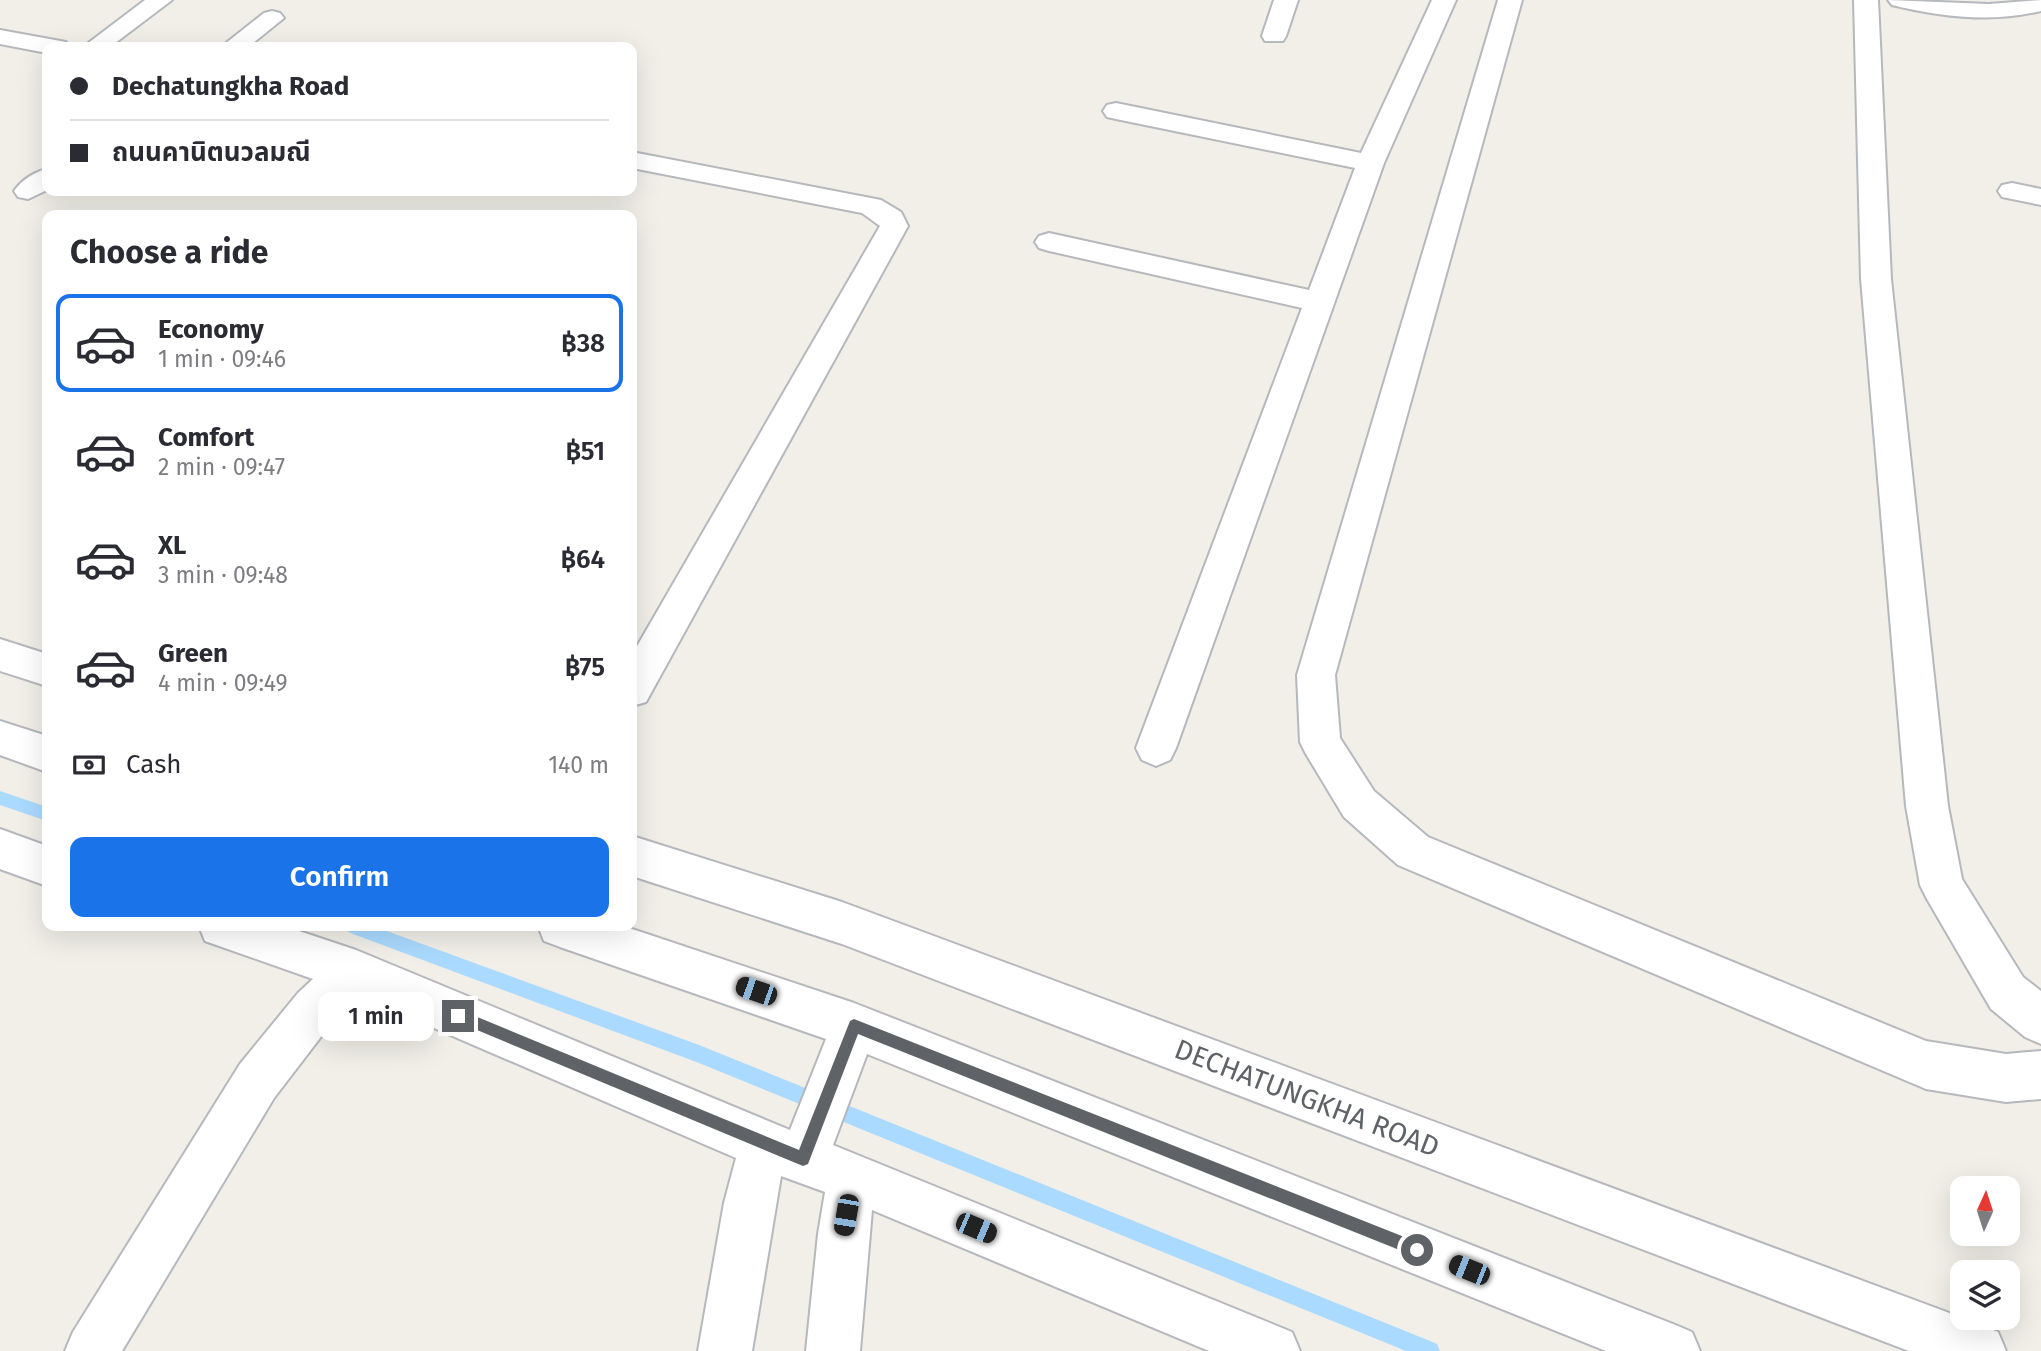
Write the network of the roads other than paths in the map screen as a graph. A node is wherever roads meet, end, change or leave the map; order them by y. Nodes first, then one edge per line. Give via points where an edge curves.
1 (160, 0) edge
2 (1286, 0) edge
3 (1444, 0) edge
4 (1510, 0) edge
5 (1866, 0) edge
6 (1900, 0) edge
7 (2041, 4) edge
8 (272, 18) dead end
9 (1274, 36) dead end
10 (0, 37) edge
11 (102, 42) edge
12 (240, 42) edge
13 (42, 44) edge
14 (1116, 111) dead end
15 (637, 161) edge
16 (1370, 163) junction
17 (2012, 191) dead end
18 (2041, 197) edge
19 (1049, 242) dead end
20 (1320, 302) junction
21 (0, 655) edge
22 (42, 668) edge
23 (637, 682) edge
24 (0, 738) edge
25 (1156, 748) dead end
26 (42, 752) edge
27 (0, 849) edge
28 (637, 858) edge
29 (42, 864) edge
30 (236, 931) edge
31 (572, 931) edge
32 (356, 972) junction
33 (2041, 1021) edge
34 (848, 1042) junction
35 (2041, 1074) edge
36 (795, 1142) junction
37 (853, 1177) junction
38 (92, 1351) edge
39 (725, 1351) edge
40 (833, 1351) edge
41 (1273, 1351) edge
42 (1673, 1351) edge
43 (1979, 1351) edge

1 - 11 street
2 - 9 street
3 - 16 street
4 - 35 street via 1316,675 1320,743 1359,804 1413,851 1926,1065 2006,1078
5 - 33 street via 1876,279 1927,806 1942,885 2007,993
6 - 7 street via 1926,7 1976,10
8 - 12 street
10 - 13 street
14 - 16 street
15 - 23 street via 871,206 891,218 894,226
16 - 20 street
17 - 18 street
19 - 20 street
20 - 25 street
21 - 22 street
24 - 26 street
27 - 29 street
28 - 43 street, DECHATUNGKHA ROAD via 842,923
30 - 32 street
31 - 34 street
32 - 36 street
32 - 38 street via 314,1009 257,1081
34 - 36 street
34 - 42 street
36 - 37 street
36 - 39 street via 749,1203
37 - 40 street
37 - 41 street

